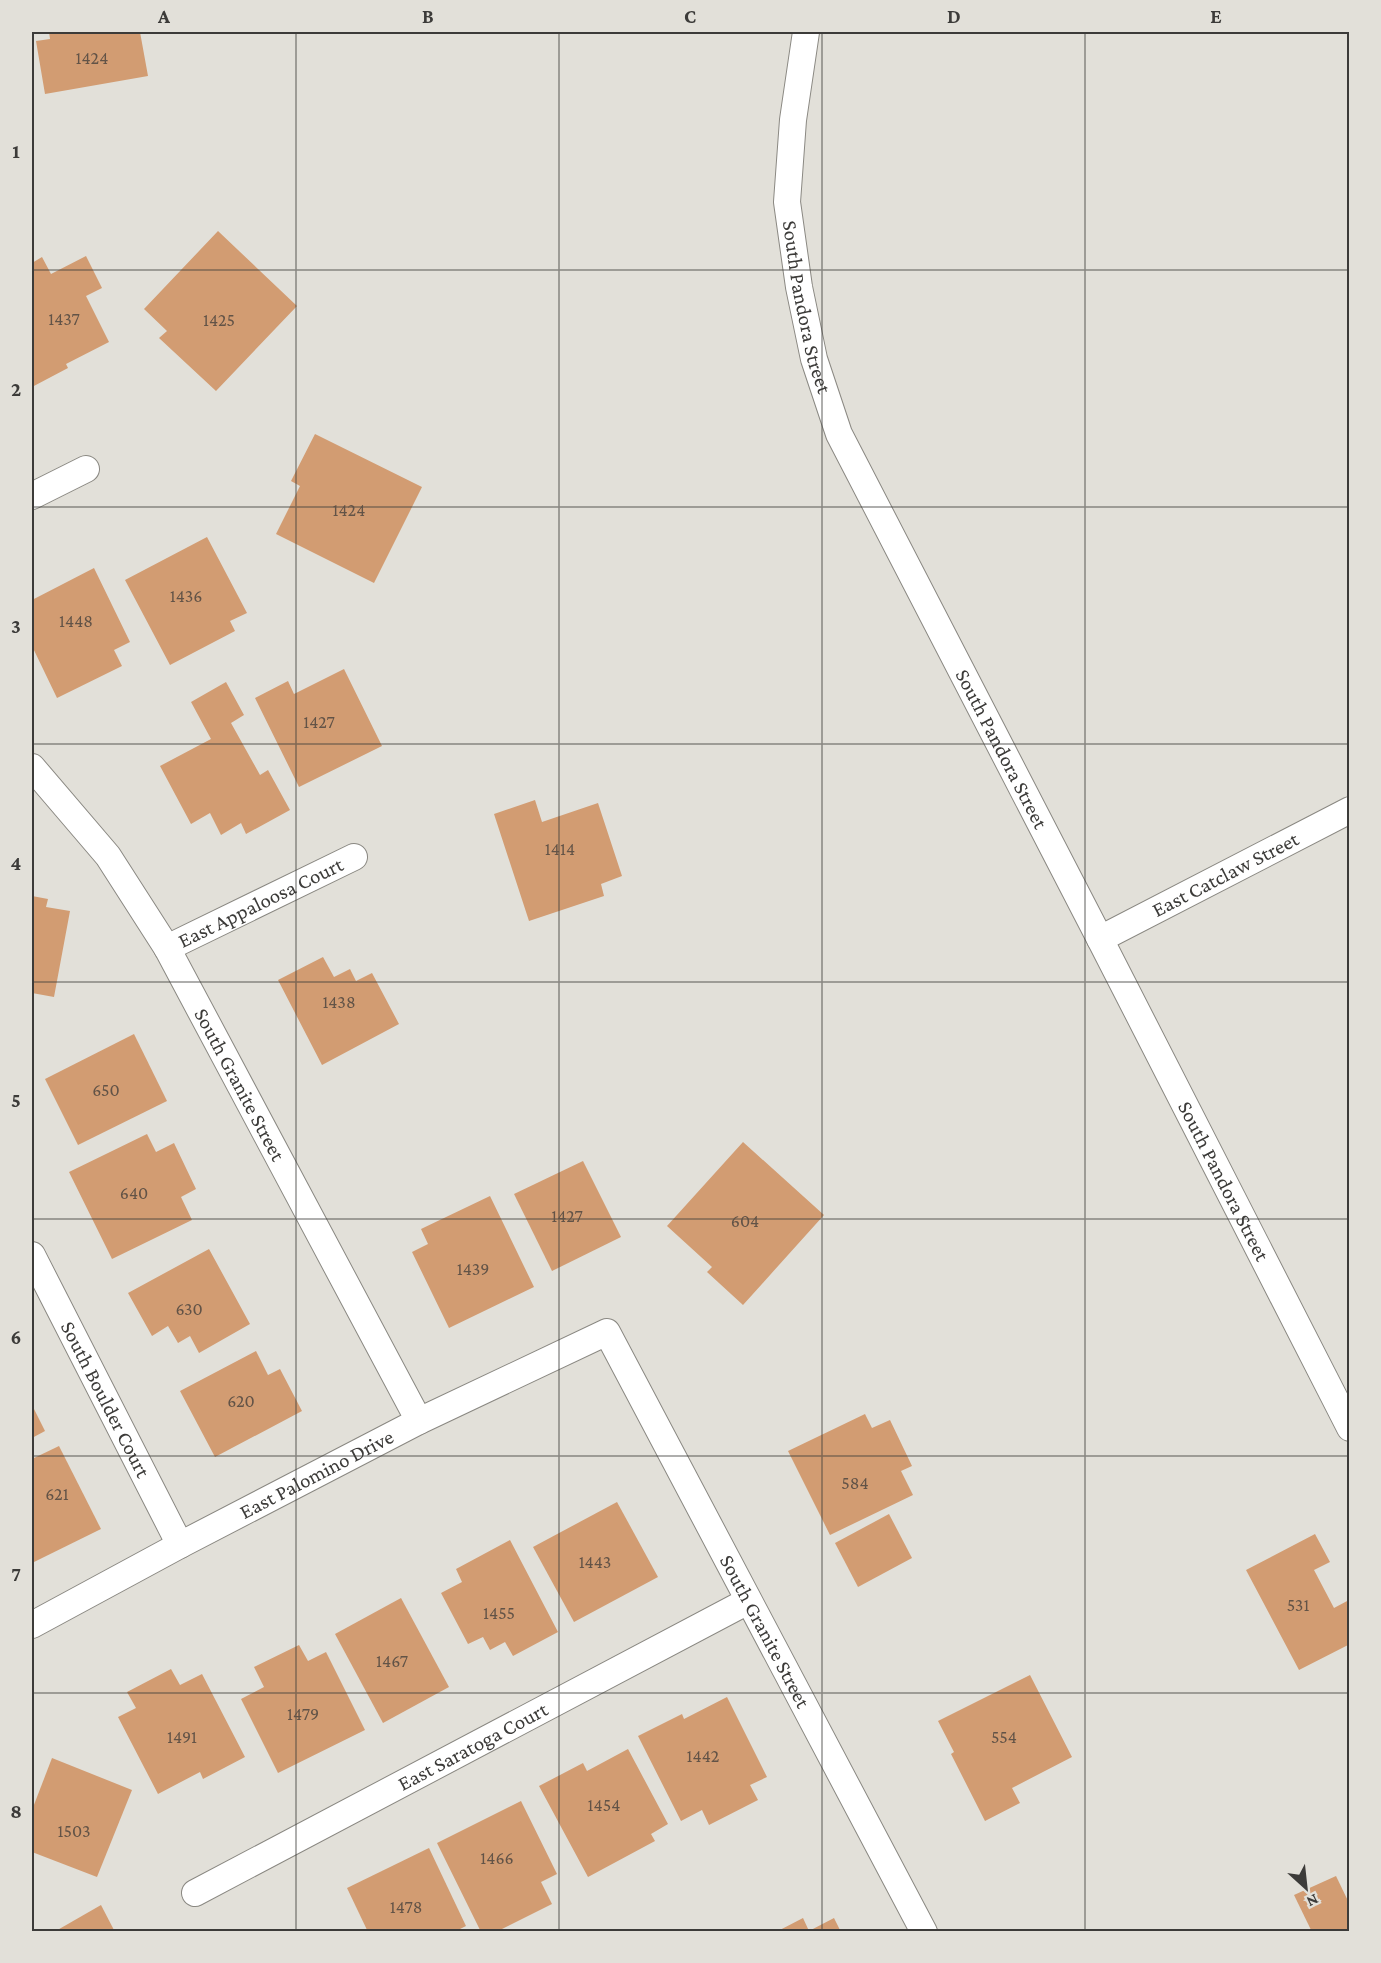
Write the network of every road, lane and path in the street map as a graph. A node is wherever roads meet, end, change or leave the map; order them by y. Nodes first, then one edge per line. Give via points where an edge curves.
1 (806, 32) edge
2 (86, 469) dead end
3 (32, 496) edge
4 (32, 767) edge
5 (1350, 810) edge
6 (354, 857) dead end
7 (1100, 939) junction
8 (167, 948) junction
9 (32, 1255) edge
10 (607, 1332) joint
11 (419, 1421) junction
12 (1350, 1428) edge
13 (180, 1545) junction
14 (748, 1600) junction
15 (32, 1625) edge
16 (195, 1893) dead end
17 (924, 1932) edge

1 - 7 street, South Pandora Street via 793,120 787,202 814,359 839,434
2 - 3 street
4 - 8 street, South Granite Street via 108,856
5 - 7 street, East Catclaw Street
6 - 8 street, East Appaloosa Court
7 - 12 street, South Pandora Street
8 - 11 street, South Granite Street
9 - 13 street, South Boulder Court
10 - 11 street, East Palomino Drive
10 - 14 street, South Granite Street
11 - 13 street, East Palomino Drive
13 - 15 street, East Palomino Drive
14 - 16 street, East Saratoga Court
14 - 17 street, South Granite Street

